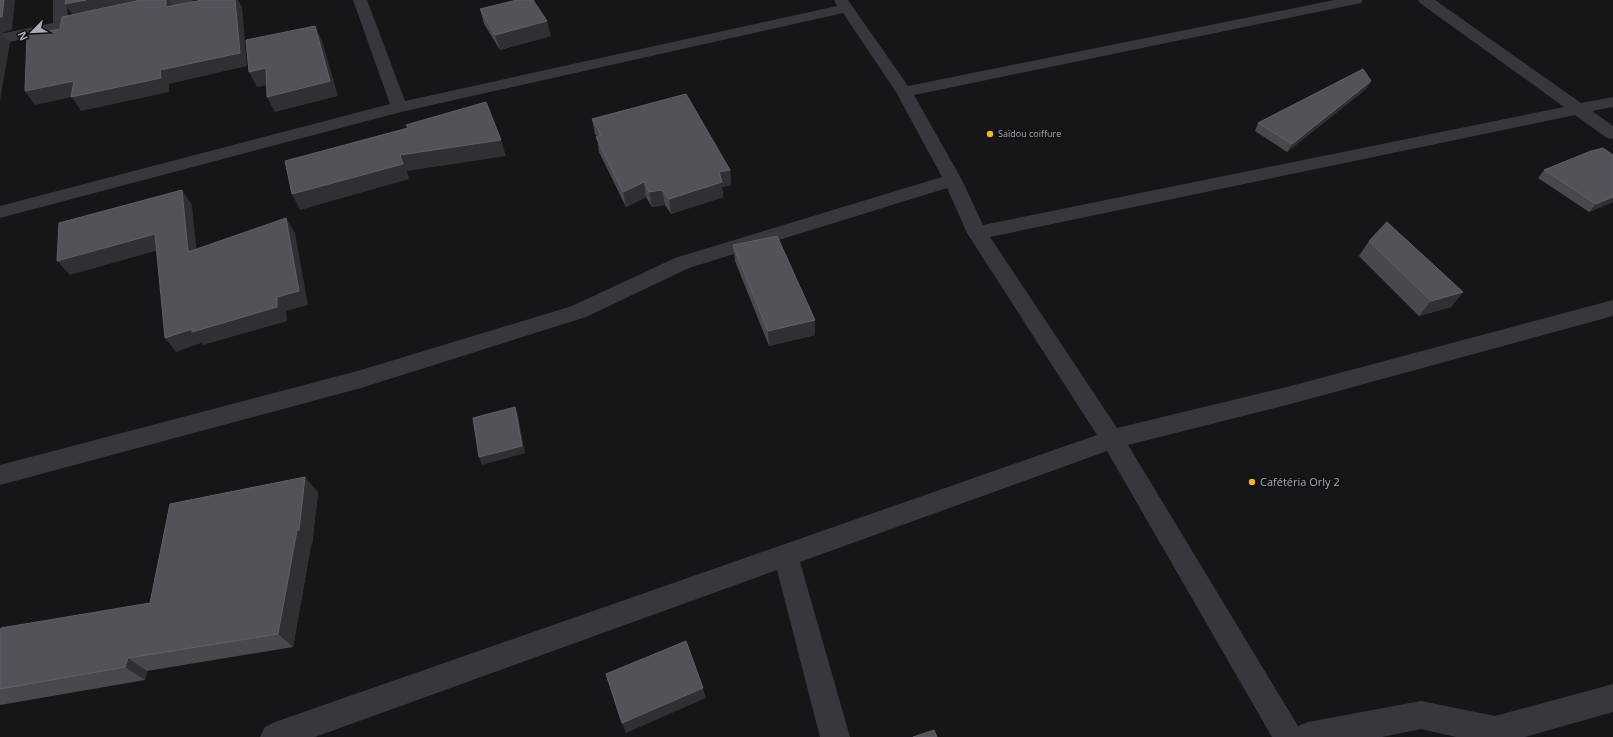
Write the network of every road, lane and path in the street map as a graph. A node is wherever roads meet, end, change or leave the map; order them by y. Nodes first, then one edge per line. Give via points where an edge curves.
1 (60, 0) edge
2 (186, 0) edge
3 (360, 0) edge
4 (1356, 0) edge
5 (1425, 0) edge
6 (844, 4) edge
7 (127, 12) edge
8 (105, 17) edge
9 (61, 26) junction
10 (0, 39) edge
11 (904, 92) junction
12 (1613, 102) edge
13 (399, 107) junction
14 (1579, 109) junction
15 (1613, 134) edge
16 (952, 180) junction
17 (0, 216) edge
18 (978, 233) junction
19 (1613, 308) edge
20 (1112, 440) junction
21 (0, 475) edge
22 (786, 556) junction
23 (1613, 698) edge
24 (275, 737) edge
25 (835, 737) edge
26 (1288, 737) edge
27 (1308, 737) edge

1 - 9 street
2 - 7 street
3 - 13 street
4 - 11 street
5 - 14 street
6 - 11 street
6 - 13 street
8 - 9 street
9 - 10 street
11 - 16 street
12 - 14 street
13 - 17 street
14 - 15 street
14 - 18 street
16 - 18 street
16 - 21 street via 682,263 579,312 361,379
18 - 20 street
19 - 20 street via 1287,396
20 - 22 street
20 - 26 street
22 - 24 street
22 - 25 street
23 - 27 street via 1495,731 1421,715

